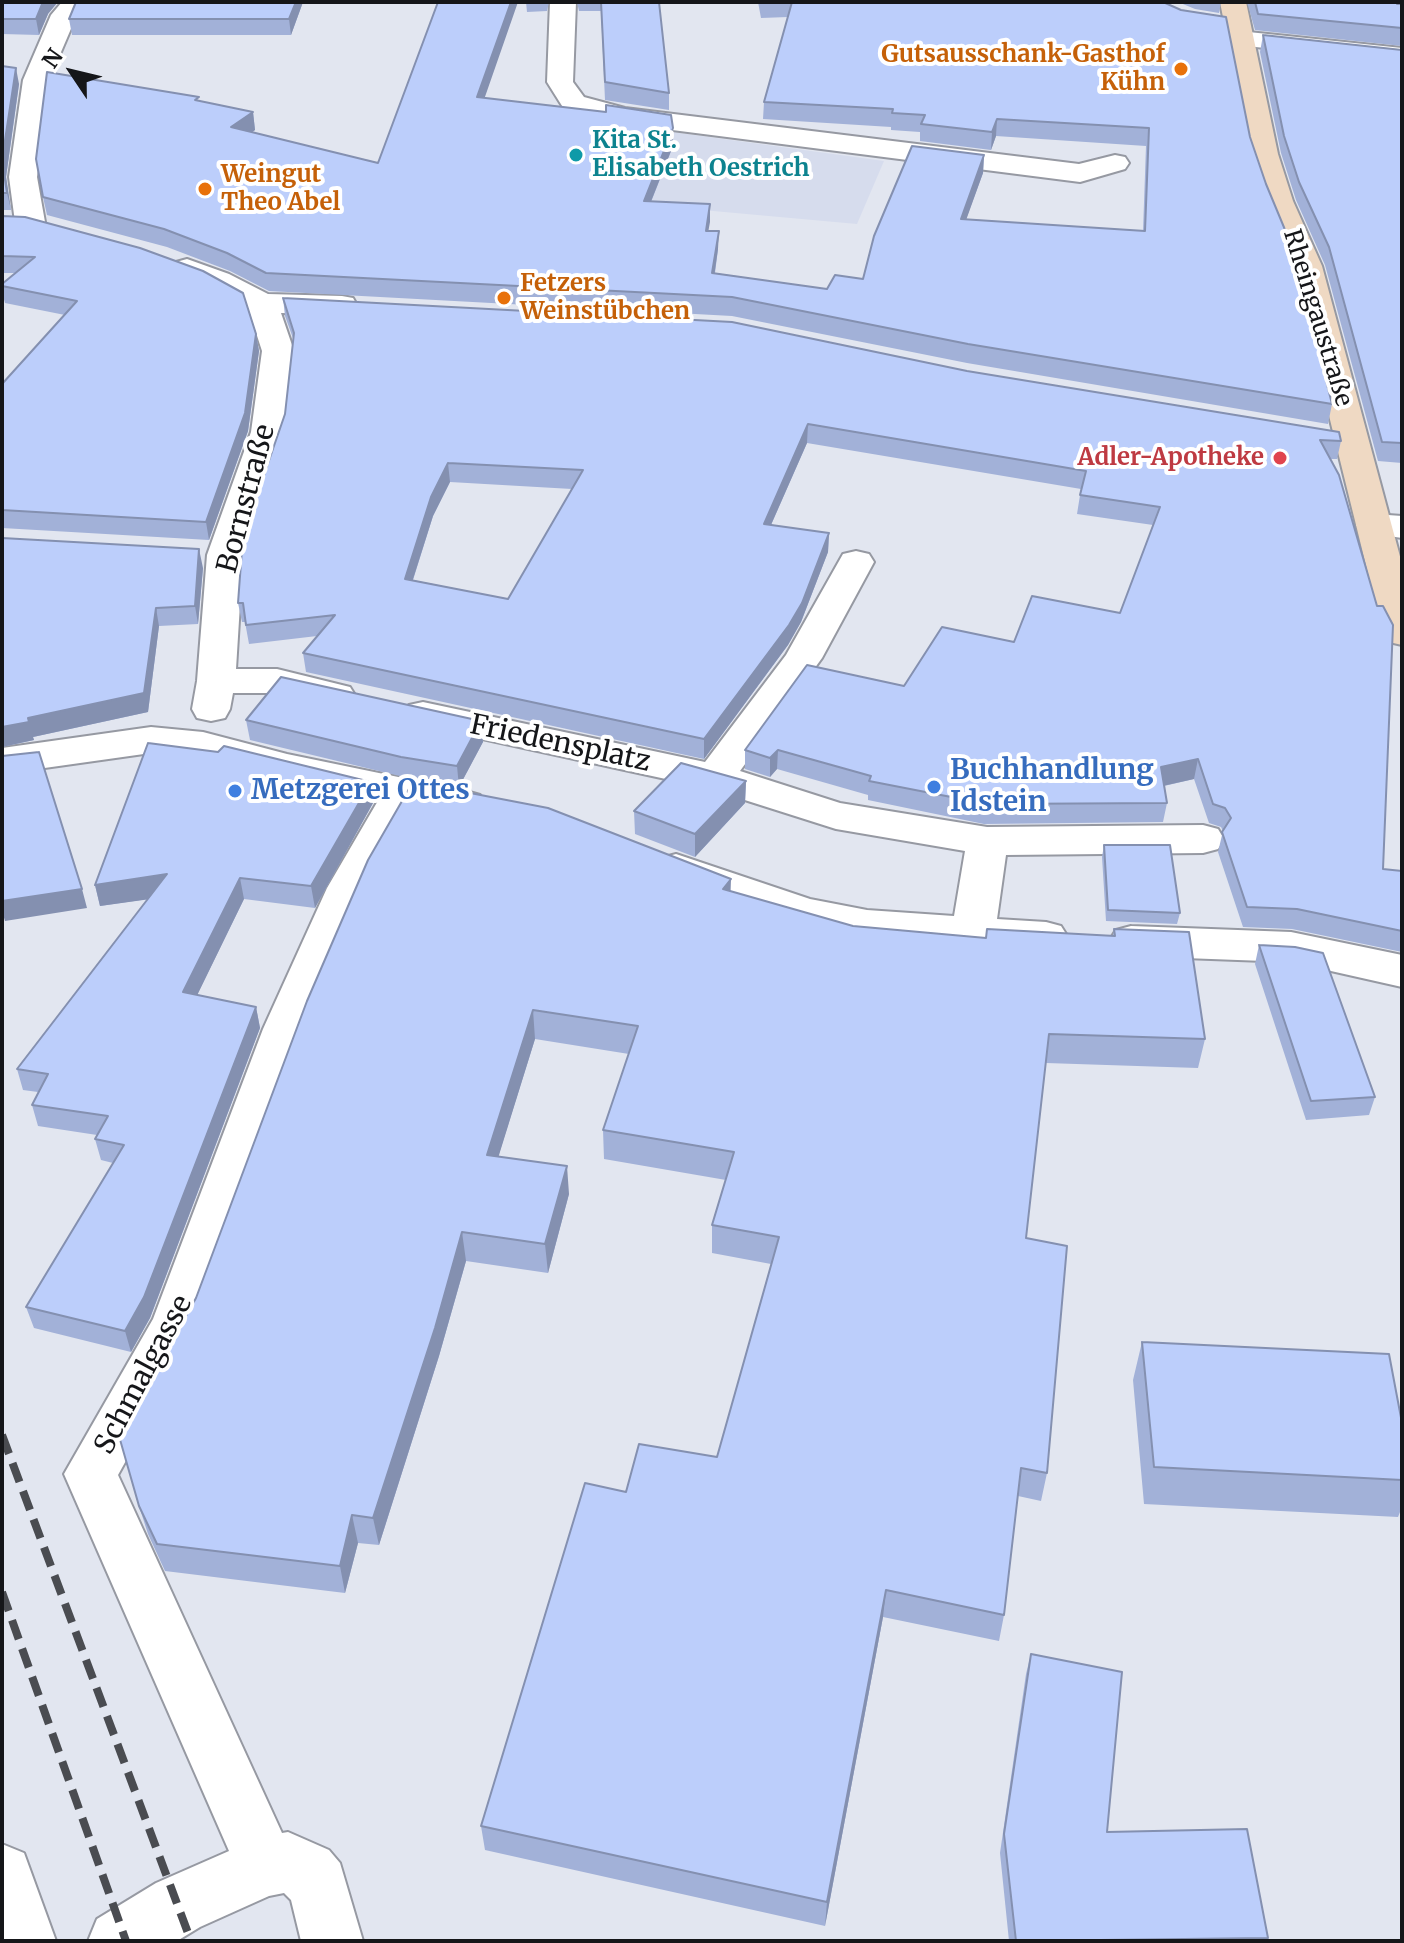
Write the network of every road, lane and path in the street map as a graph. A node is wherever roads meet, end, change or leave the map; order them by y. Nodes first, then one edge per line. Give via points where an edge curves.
1 (75, 2) edge
2 (563, 2) edge
3 (1230, 22) edge
4 (1402, 56) edge
5 (1115, 163) dead end
6 (30, 224) edge
7 (155, 256) edge
8 (262, 303) junction
9 (378, 308) edge
10 (1388, 526) edge
11 (856, 562) dead end
12 (1402, 634) edge
13 (216, 681) junction
14 (203, 745) junction
15 (2, 761) edge
16 (715, 777) junction
17 (403, 793) junction
18 (505, 811) edge
19 (1203, 839) dead end
20 (987, 841) junction
21 (646, 856) edge
22 (973, 934) junction
23 (1402, 971) edge
24 (266, 1866) junction
25 (2, 1875) edge
26 (25, 1941) edge
27 (119, 1941) edge
28 (332, 1941) edge

1 - 6 street via 64,15 36,80 23,177
2 - 5 street via 560,82 574,103 625,116 1080,173
3 - 4 street
3 - 10 main road, Rheingaustraße via 1264,154 1307,266 1338,438
7 - 8 street
8 - 9 street
8 - 13 street, Bornstraße via 278,351 268,432 209,554
10 - 12 main road, Rheingaustraße
11 - 16 street via 803,658
13 - 14 street, Bornstraße
13 - 16 street, Friedensplatz via 277,681
14 - 15 street via 151,740
14 - 17 street
16 - 20 street, Friedensplatz via 836,816
17 - 18 street
17 - 24 street, Schmalgasse via 348,888 286,1029 176,1325 91,1474
19 - 20 street, Friedensplatz
20 - 22 street
21 - 22 street via 804,913 867,925
22 - 23 street via 1291,947
24 - 27 street via 178,1905
24 - 28 street via 288,1862 307,1872 318,1885
25 - 26 street

